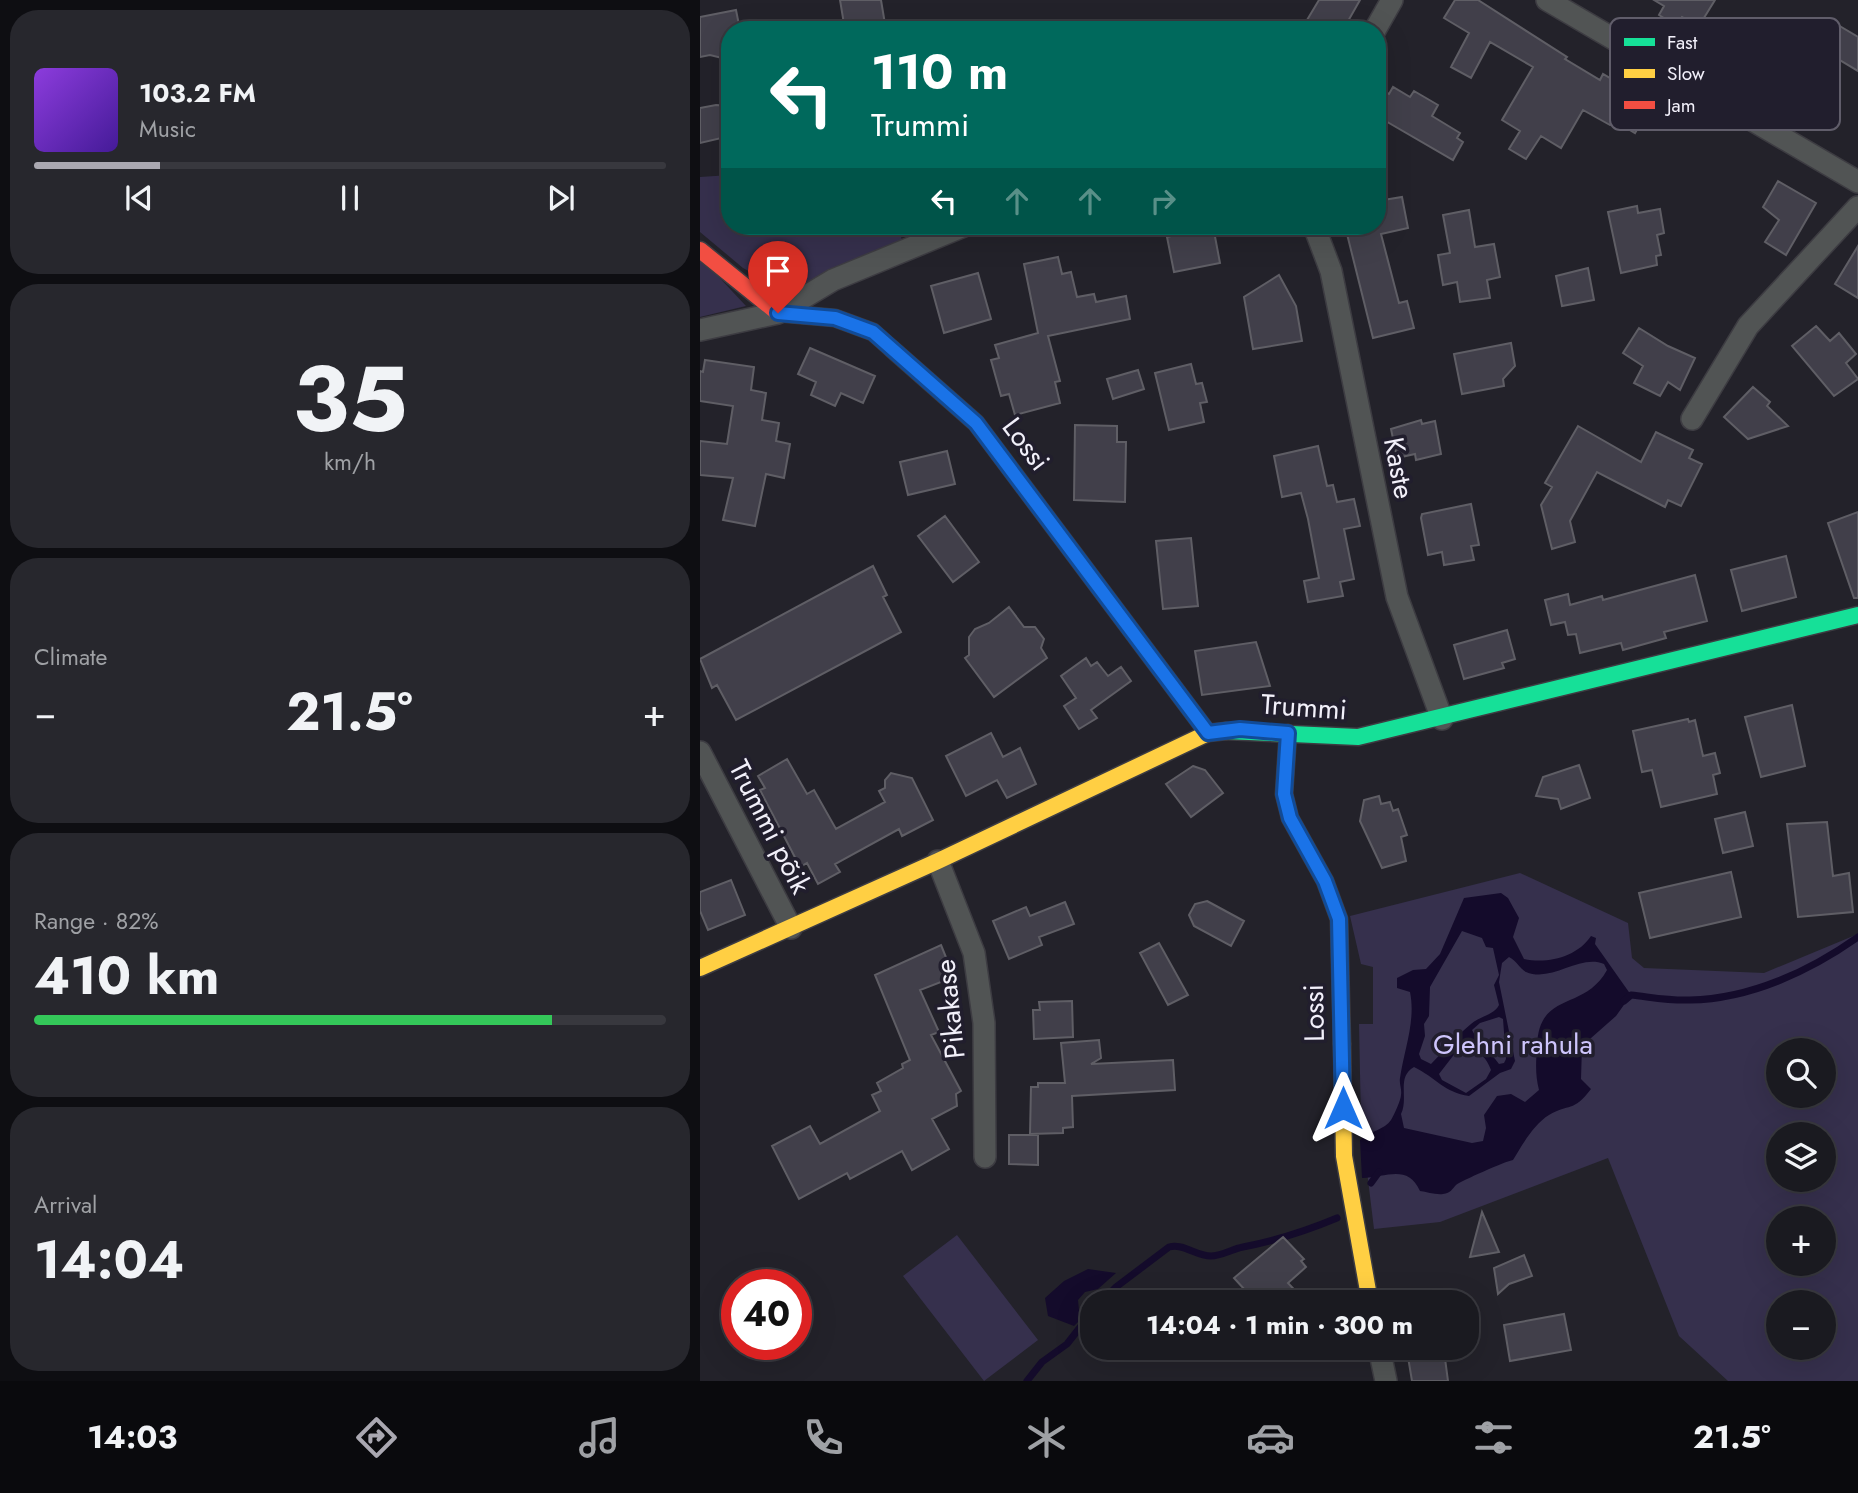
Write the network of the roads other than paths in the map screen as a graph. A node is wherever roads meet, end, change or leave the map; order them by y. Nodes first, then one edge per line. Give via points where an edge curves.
1 (1392, 0) edge
2 (1547, 0) edge
3 (1380, 21) edge
4 (1610, 37) edge
5 (1770, 130) edge
6 (1858, 181) edge
7 (1858, 207) edge
8 (942, 235) edge
9 (1317, 235) edge
10 (700, 250) edge
11 (778, 313) junction
12 (700, 330) edge
13 (1692, 419) dead end
14 (1858, 615) edge
15 (1442, 719) junction
16 (1208, 733) junction
17 (1288, 733) junction
18 (700, 752) edge
19 (939, 861) junction
20 (791, 928) junction
21 (700, 968) edge
22 (985, 1157) dead end
23 (1368, 1290) edge
24 (1382, 1360) edge
25 (1386, 1381) edge

1 - 3 street
2 - 4 street
5 - 6 street
7 - 13 street via 1748,326
8 - 11 street via 833,280
9 - 15 street, Kaste via 1331,271 1397,597
10 - 11 street
11 - 12 street
11 - 16 street, Lossi via 835,318 873,332 976,423
14 - 15 street, Trummi
15 - 17 street, Trummi via 1358,737
16 - 17 street, Trummi via 1240,729
16 - 19 street, Trummi
17 - 23 street, Lossi via 1284,794 1290,818 1325,881 1339,919 1344,1156
18 - 20 street, Trummi põik
19 - 20 street, Trummi
19 - 22 street, Pikakase via 974,953 984,1023
20 - 21 street, Trummi
24 - 25 street

